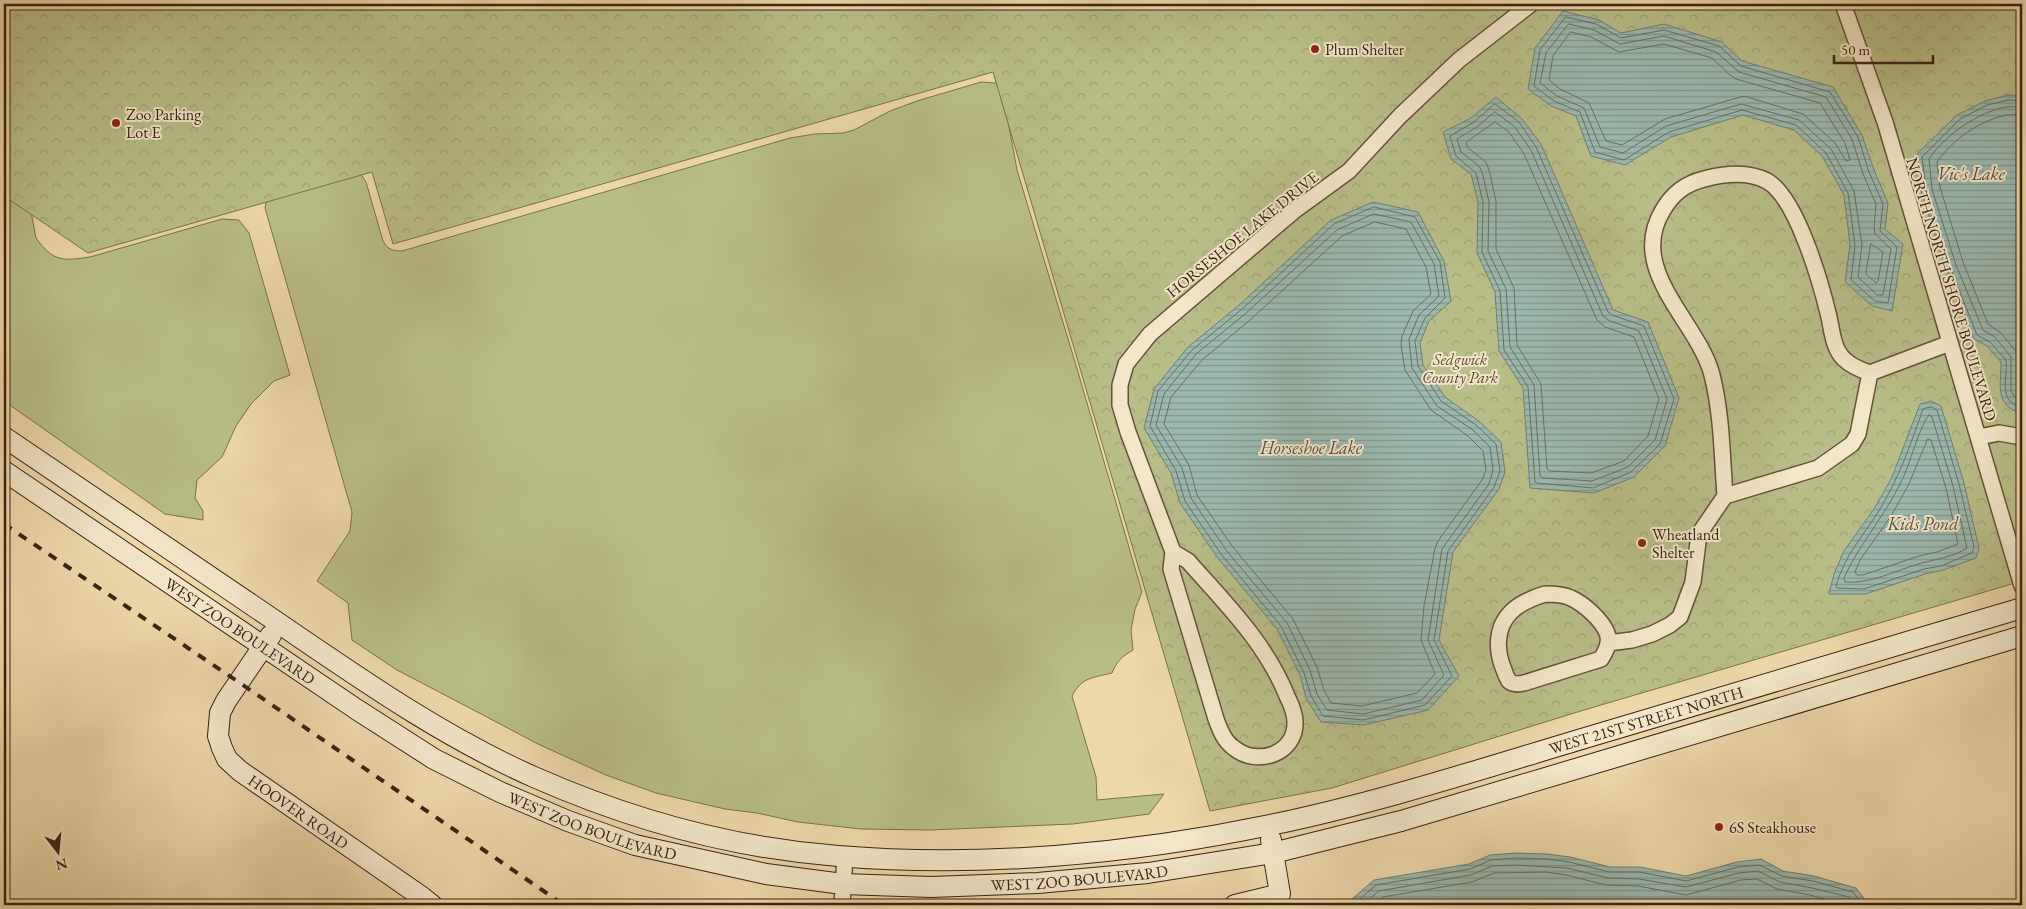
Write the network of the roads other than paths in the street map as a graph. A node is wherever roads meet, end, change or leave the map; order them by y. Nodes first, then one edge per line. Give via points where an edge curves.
1 (1531, 4) edge
2 (1843, 4) edge
3 (1950, 343) junction
4 (1870, 373) junction
5 (1978, 437) junction
6 (2022, 437) edge
7 (4, 438) edge
8 (4, 471) edge
9 (1724, 496) junction
10 (1173, 552) junction
11 (2022, 586) edge
12 (2022, 608) edge
13 (278, 623) junction
14 (2022, 636) edge
15 (1608, 643) junction
16 (264, 648) junction
17 (1268, 826) junction
18 (1273, 853) junction
19 (845, 856) junction
20 (843, 884) junction
21 (1282, 899) edge
22 (432, 905) edge
23 (842, 905) edge
24 (1235, 905) edge

1 - 10 street, HORSESHOE LAKE DRIVE via 1459,60 1349,171 1294,211 1150,334 1126,364 1120,385 1120,405
2 - 3 street, NORTH NORTH SHORE BOULEVARD via 1885,122
3 - 4 street
3 - 5 street, NORTH NORTH SHORE BOULEVARD
4 - 9 street via 1858,434 1852,444 1818,468
4 - 9 street via 1842,358 1836,347 1810,254 1781,192 1766,181 1729,175 1687,184 1672,195 1655,228 1654,262 1712,374 1720,422
5 - 6 street via 1999,433
5 - 11 street, NORTH NORTH SHORE BOULEVARD
7 - 13 main road, WEST ZOO BOULEVARD
8 - 16 main road, WEST ZOO BOULEVARD
9 - 15 street via 1699,534 1692,582 1680,617 1652,634
10 - 10 street via 1171,569 1221,732 1242,754 1259,758 1271,756 1282,750 1294,733 1293,711 1281,680 1258,642 1188,561
12 - 17 main road, WEST 21ST STREET NORTH via 1427,784
13 - 16 main road, HOOVER ROAD
13 - 19 main road, WEST ZOO BOULEVARD via 439,729 535,777 591,800 701,834
14 - 18 main road, WEST 21ST STREET NORTH via 1411,818
15 - 15 street via 1607,633 1581,604 1571,597 1545,594 1510,613 1498,636 1498,651 1508,680 1514,684 1601,658
16 - 20 main road, WEST ZOO BOULEVARD via 434,759 568,821 635,845 696,860 766,874
16 - 22 main road, HOOVER ROAD via 220,714 218,736 232,764
17 - 18 main road
17 - 19 main road, WEST ZOO BOULEVARD via 1045,856 957,860
18 - 20 main road, WEST ZOO BOULEVARD via 1148,873 1038,883 931,887
18 - 21 main road
19 - 20 street
20 - 23 street
21 - 24 main road

